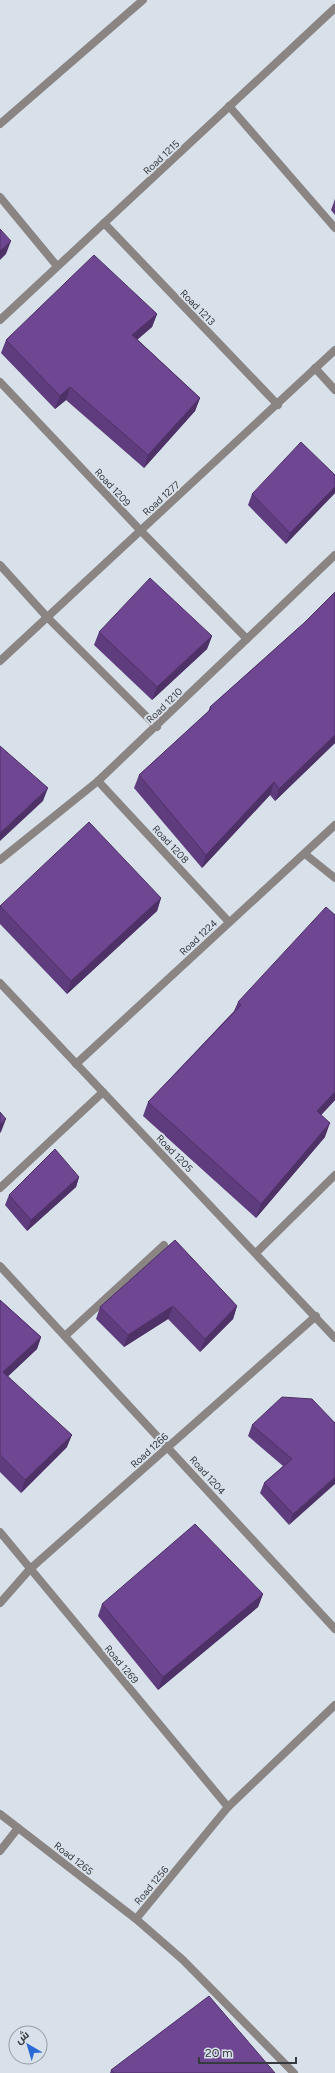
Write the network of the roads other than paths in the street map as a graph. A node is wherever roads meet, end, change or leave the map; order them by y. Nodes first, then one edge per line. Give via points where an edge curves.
1 (143, 0) edge
2 (335, 8) edge
3 (229, 106) junction
4 (0, 124) edge
5 (0, 197) edge
6 (104, 223) junction
7 (335, 228) edge
8 (57, 266) junction
9 (0, 320) edge
10 (335, 350) edge
11 (315, 368) junction
12 (0, 382) edge
13 (335, 390) edge
14 (278, 405) junction
15 (141, 531) junction
16 (335, 555) edge
17 (0, 565) edge
18 (47, 617) junction
19 (247, 639) junction
20 (0, 661) edge
21 (157, 727) junction
22 (98, 781) junction
23 (335, 825) edge
24 (305, 854) junction
25 (0, 860) edge
26 (335, 878) edge
27 (229, 922) junction
28 (0, 983) edge
29 (76, 1064) junction
30 (103, 1092) junction
31 (335, 1176) edge
32 (0, 1188) edge
33 (164, 1245) dead end
34 (256, 1253) junction
35 (0, 1266) edge
36 (316, 1316) junction
37 (65, 1336) junction
38 (335, 1338) edge
39 (168, 1446) junction
40 (0, 1532) edge
41 (30, 1569) junction
42 (0, 1603) edge
43 (335, 1629) edge
44 (335, 1705) edge
45 (228, 1807) junction
46 (0, 1814) edge
47 (18, 1828) junction
48 (0, 1850) edge
49 (136, 1919) junction
50 (294, 2073) edge

1 - 4 street
2 - 3 street, Road 1215
3 - 6 street, Road 1215
3 - 7 street
5 - 8 street
6 - 8 street, Road 1215
6 - 14 street, Road 1213
8 - 9 street, Road 1215
10 - 11 street, Road 1277
11 - 13 street
11 - 14 street, Road 1277
12 - 15 street, Road 1209
14 - 15 street, Road 1277
15 - 18 street, Road 1277
15 - 19 street, Road 1209
16 - 19 street, Road 1210
17 - 18 street
18 - 20 street, Road 1277
18 - 21 street
19 - 21 street, Road 1210
21 - 22 street, Road 1210
22 - 25 street, Road 1210
22 - 27 street, Road 1208
23 - 24 street, Road 1224
24 - 26 street
24 - 27 street, Road 1224
27 - 29 street, Road 1224
28 - 29 street, Road 1205
29 - 30 street, Road 1205
30 - 32 street
30 - 34 street, Road 1205
31 - 34 street
33 - 37 street
34 - 36 street, Road 1205
35 - 37 street, Road 1204
36 - 38 street, Road 1205
36 - 39 street, Road 1266
37 - 39 street, Road 1204
39 - 41 street, Road 1266
39 - 43 street, Road 1204
40 - 41 street, Road 1269
41 - 42 street, Road 1266
41 - 45 street, Road 1269
44 - 45 street, Road 1256
45 - 49 street, Road 1256
46 - 47 street, Road 1265
47 - 48 street
47 - 49 street, Road 1265
49 - 50 street, Road 1256 via 182,1960

